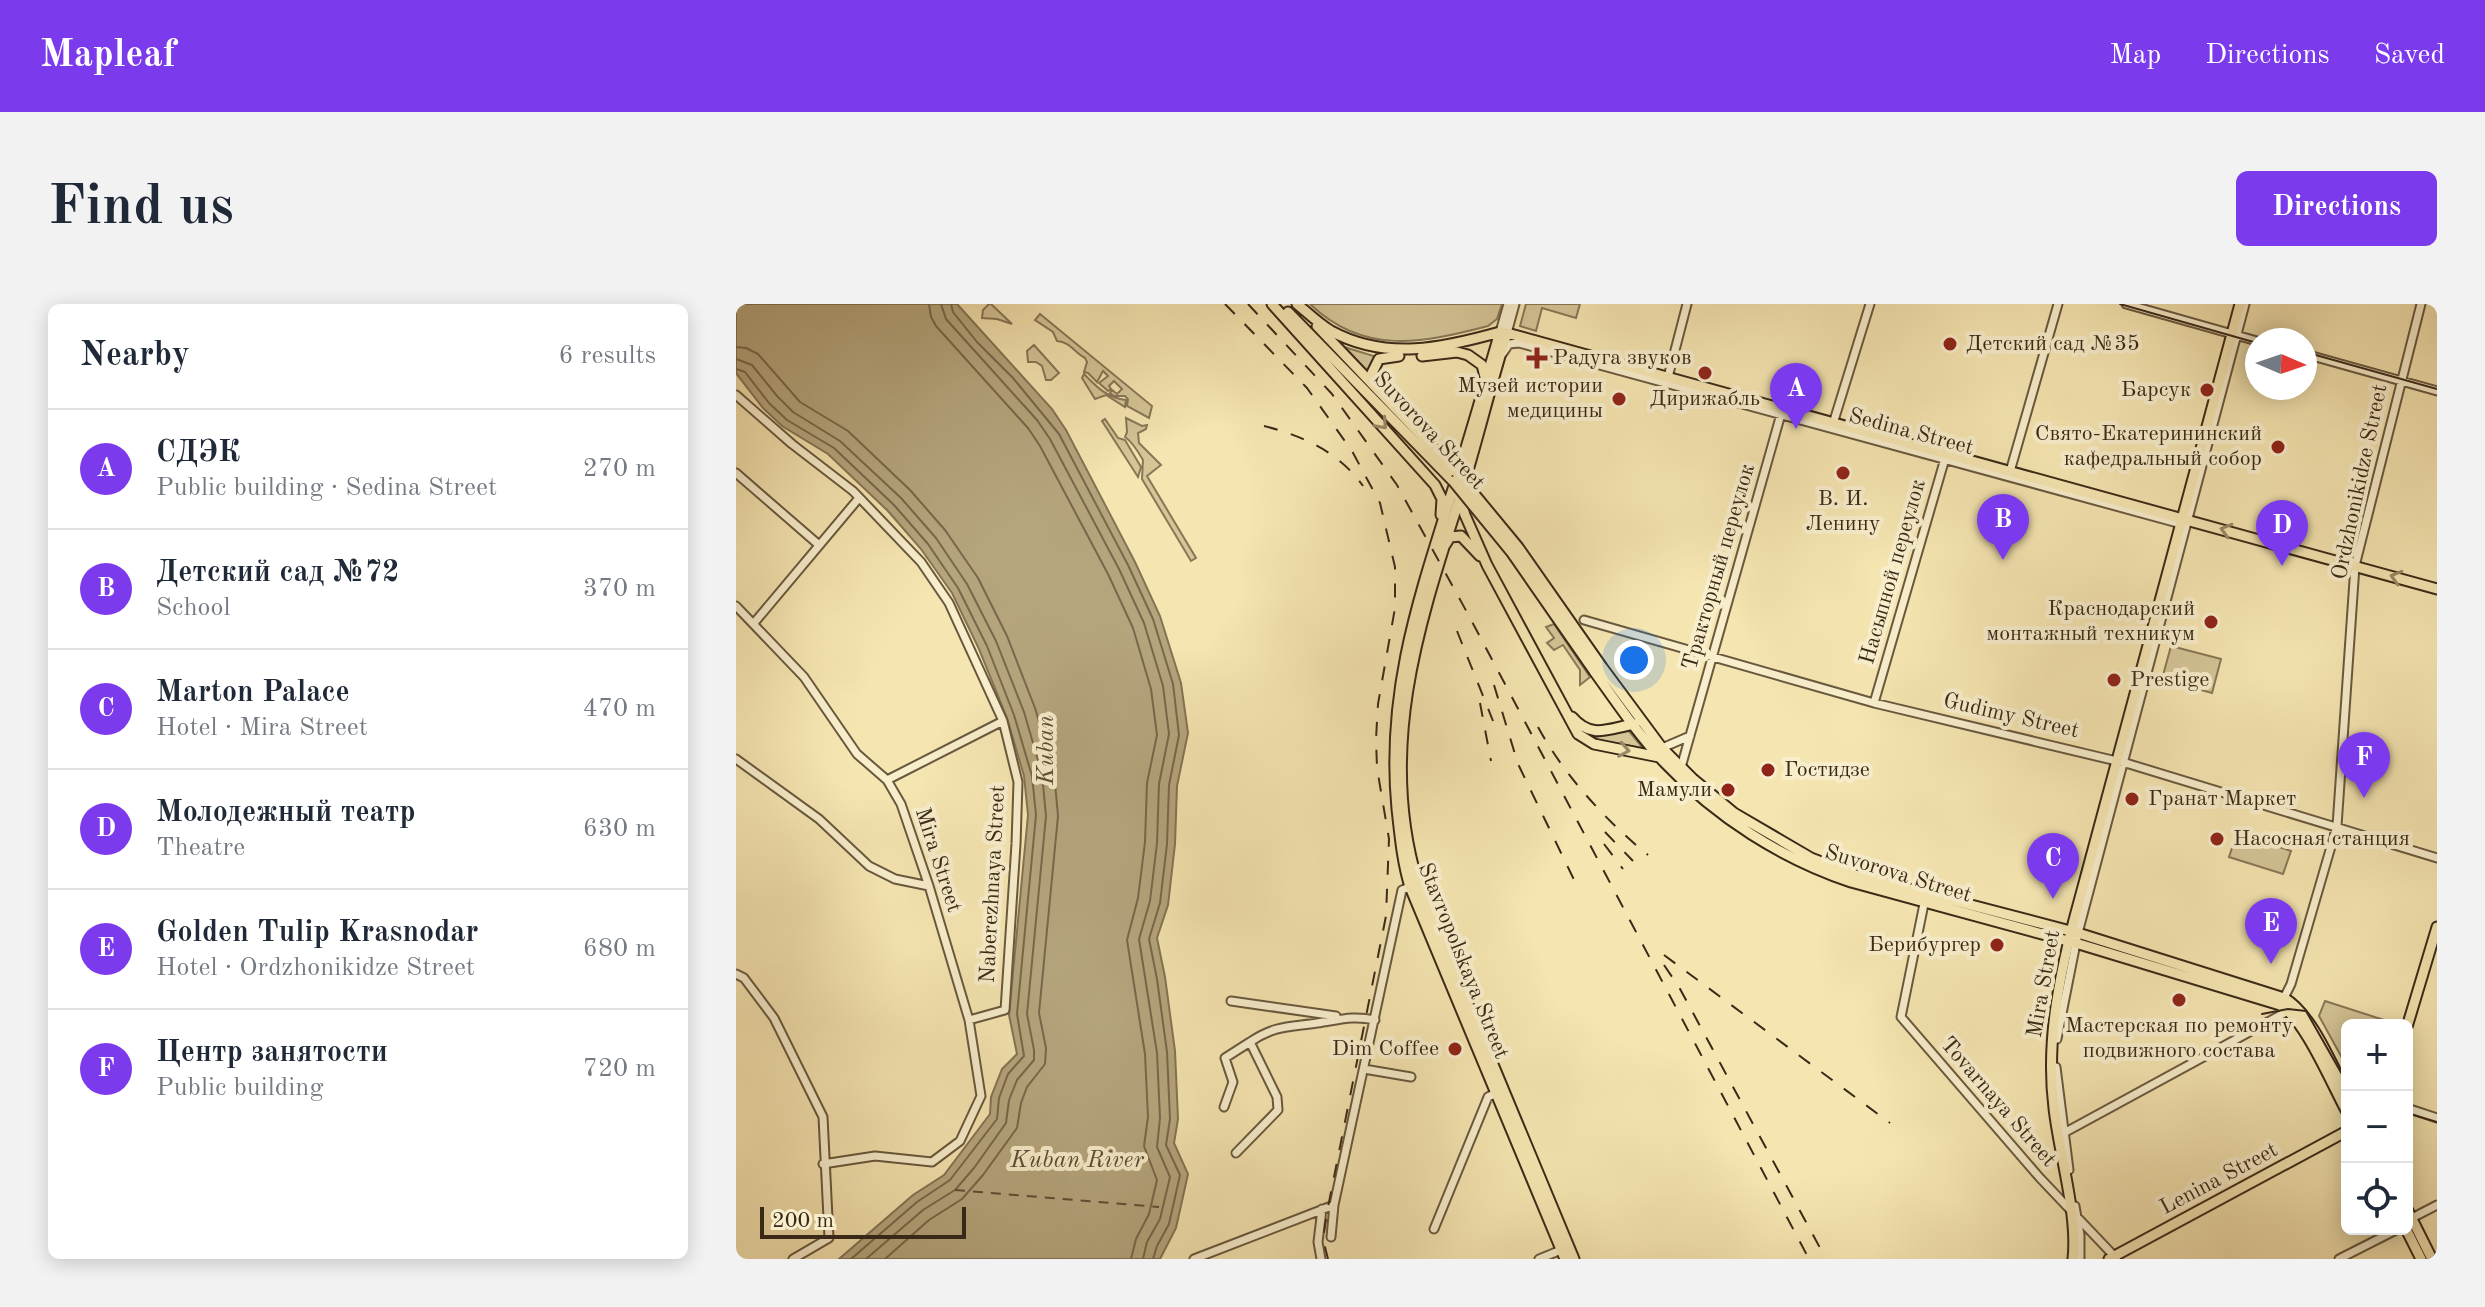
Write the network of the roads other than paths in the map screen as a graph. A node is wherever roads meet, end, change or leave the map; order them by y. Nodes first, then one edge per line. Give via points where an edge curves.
1 (1272, 304) edge
2 (1279, 304) edge
3 (1296, 304) edge
4 (1508, 304) edge
5 (1515, 304) edge
6 (1687, 304) edge
7 (1870, 304) edge
8 (2058, 304) edge
9 (2126, 304) edge
10 (2243, 304) edge
11 (2421, 304) edge
12 (1503, 332) junction
13 (2234, 334) junction
14 (2245, 337) edge
15 (2317, 358) edge
16 (1498, 361) junction
17 (1668, 380) junction
18 (1485, 381) junction
19 (2400, 382) junction
20 (2437, 391) edge
21 (1382, 394) junction
22 (736, 395) edge
23 (1387, 406) junction
24 (1782, 412) junction
25 (1833, 426) junction
26 (1946, 456) junction
27 (736, 473) edge
28 (2010, 474) junction
29 (1459, 497) junction
30 (859, 498) junction
31 (2184, 521) junction
32 (1440, 531) junction
33 (819, 545) junction
34 (1441, 551) junction
35 (1487, 565) junction
36 (2355, 566) junction
37 (2437, 589) edge
38 (736, 606) edge
39 (1584, 620) dead end
40 (754, 623) junction
41 (1712, 657) junction
42 (1598, 669) junction
43 (1874, 703) junction
44 (1618, 704) junction
45 (1562, 705) junction
46 (1003, 721) junction
47 (1637, 723) junction
48 (1601, 729) junction
49 (1588, 731) junction
50 (1690, 736) junction
51 (1588, 742) junction
52 (1661, 752) junction
53 (736, 759) edge
54 (2120, 761) junction
55 (1679, 771) junction
56 (887, 780) junction
57 (2337, 826) junction
58 (2434, 858) edge
59 (1414, 885) junction
60 (929, 886) junction
61 (1926, 898) junction
62 (2437, 928) edge
63 (2073, 937) junction
64 (736, 974) edge
65 (2284, 998) junction
66 (1231, 1001) dead end
67 (2288, 1011) junction
68 (1342, 1017) junction
69 (2409, 1019) edge
70 (969, 1020) junction
71 (1375, 1020) junction
72 (1250, 1042) junction
73 (1364, 1069) junction
74 (1411, 1077) dead end
75 (1500, 1091) junction
76 (2345, 1091) edge
77 (2341, 1101) edge
78 (1224, 1107) dead end
79 (2413, 1110) edge
80 (2437, 1118) edge
81 (2061, 1134) junction
82 (2341, 1134) edge
83 (1236, 1153) dead end
84 (823, 1164) junction
85 (1334, 1205) junction
86 (2437, 1205) edge
87 (2070, 1208) junction
88 (1322, 1209) junction
89 (2413, 1212) edge
90 (2077, 1217) junction
91 (2413, 1221) edge
92 (1434, 1229) dead end
93 (2386, 1235) edge
94 (2409, 1235) edge
95 (1331, 1237) dead end
96 (1563, 1254) edge
97 (2114, 1258) edge
98 (793, 1259) edge
99 (1194, 1259) edge
100 (1321, 1259) edge
101 (1539, 1259) edge
102 (1574, 1259) edge
103 (2073, 1259) edge
104 (2080, 1259) edge
105 (2339, 1259) edge
106 (2421, 1259) edge
107 (2432, 1259) edge

1 -> 32 main road, Suvorova Street via 1435,485 1442,499
2 - 23 main road, Suvorova Street
3 - 12 main road via 1343,337 1395,351
3 - 21 main road, Suvorova Street
4 - 12 street
5 - 12 street
6 - 17 street
7 - 25 street
8 - 28 street
9 - 13 street
10 - 13 main road, Mira Street
11 - 19 street, Ordzhonikidze Street
12 - 16 main road, Stavropolskaya Street
12 - 17 main road, Sedina Street
12 - 18 main road, Stavropolskaya Street
13 - 14 street
13 - 31 main road, Mira Street
15 - 19 street
16 - 17 street, Sedina Street via 1515,342
16 - 29 main road, Stavropolskaya Street
17 - 24 main road, Sedina Street
18 - 21 main road via 1482,365 1463,353 1388,356 1379,359 1372,373
18 - 32 main road, Stavropolskaya Street
19 - 20 street
19 - 36 street, Ordzhonikidze Street
21 - 23 main road, Suvorova Street
22 - 30 street, Naberezhnaya Street
23 - 42 main road, Suvorova Street, bridge via 1447,462 1505,530
24 - 25 main road, Sedina Street
24 - 41 street, Тракторный переулок
25 - 26 main road, Sedina Street
26 - 28 main road, Sedina Street
26 - 43 street, Насыпной переулок
27 - 33 street
28 - 31 main road, Sedina Street
29 - 34 main road, Stavropolskaya Street
29 - 35 main road
30 - 33 street
30 - 46 street, Naberezhnaya Street via 935,581
36 -> 31 main road, Sedina Street
31 - 54 main road, Mira Street
32 - 59 main road, Stavropolskaya Street via 1409,635 1395,722 1401,849
33 - 40 street
34 - 35 main road via 1450,537 1461,536
34 - 59 main road, Stavropolskaya Street via 1413,657 1402,741
35 - 45 main road
37 -> 36 main road
36 - 57 street, Ordzhonikidze Street
38 - 40 street, Mira Street
39 - 41 street, Gudimy Street
40 - 56 street, Mira Street via 804,677 857,754
41 - 43 street, Gudimy Street
41 - 50 street, Тракторный переулок
42 - 44 main road, Suvorova Street
42 - 47 main road, Suvorova Street
43 - 54 street, Gudimy Street
44 - 47 main road, Suvorova Street
44 - 48 main road via 1614,718
45 - 49 main road
45 - 51 main road
46 - 56 street
46 - 70 street, Naberezhnaya Street via 1018,782 1005,1010
47 - 48 main road
47 - 52 main road, Suvorova Street
48 - 49 main road
49 - 51 main road
50 - 52 street
50 - 55 street, Тракторный переулок
51 -> 52 main road
52 - 55 main road, Suvorova Street
53 - 60 street via 819,819 869,866 895,879
54 - 57 street, Gudimy Street
54 - 63 main road, Mira Street
55 - 61 main road, Suvorova Street via 1734,813 1811,858
56 - 60 street, Mira Street via 901,804
57 - 58 street, Gudimy Street
57 - 65 street, Ordzhonikidze Street
59 - 71 street via 1402,890
59 - 75 main road, Stavropolskaya Street
60 - 70 street, Mira Street
61 - 63 main road, Suvorova Street
61 - 87 street, Tovarnaya Street via 1901,1017
62 - 69 main road
63 - 65 main road, Suvorova Street
63 - 67 main road, Suvorova Street
63 - 81 main road, Mira Street via 2052,1034
64 - 84 street via 774,1018 823,1117
65 - 76 main road, Suvorova Street via 2309,1023
66 - 68 street
67 - 77 main road
67 - 81 street
68 - 71 street
68 - 72 street via 1291,1024
70 - 84 street, Mira Street via 981,1096 960,1141 932,1162 875,1156
71 - 73 street
72 - 78 street via 1225,1058 1233,1082
72 - 83 street via 1277,1097 1278,1110
73 - 74 street
73 - 85 street
75 - 92 street via 1488,1097
75 - 96 main road, Stavropolskaya Street
75 - 102 main road, Stavropolskaya Street
79 - 80 street
81 - 87 main road, Mira Street
81 - 90 street, Mira Street
82 - 97 main road, Lenina Street
84 - 98 street via 829,1238
85 - 88 street
85 - 95 street
86 - 89 street
87 - 90 street, Tovarnaya Street
87 - 103 main road, Mira Street
88 - 99 street
88 - 100 street
90 - 97 street, Tovarnaya Street
90 - 104 street, Mira Street
91 - 107 main road
93 - 105 street
94 - 106 main road
96 - 101 street

